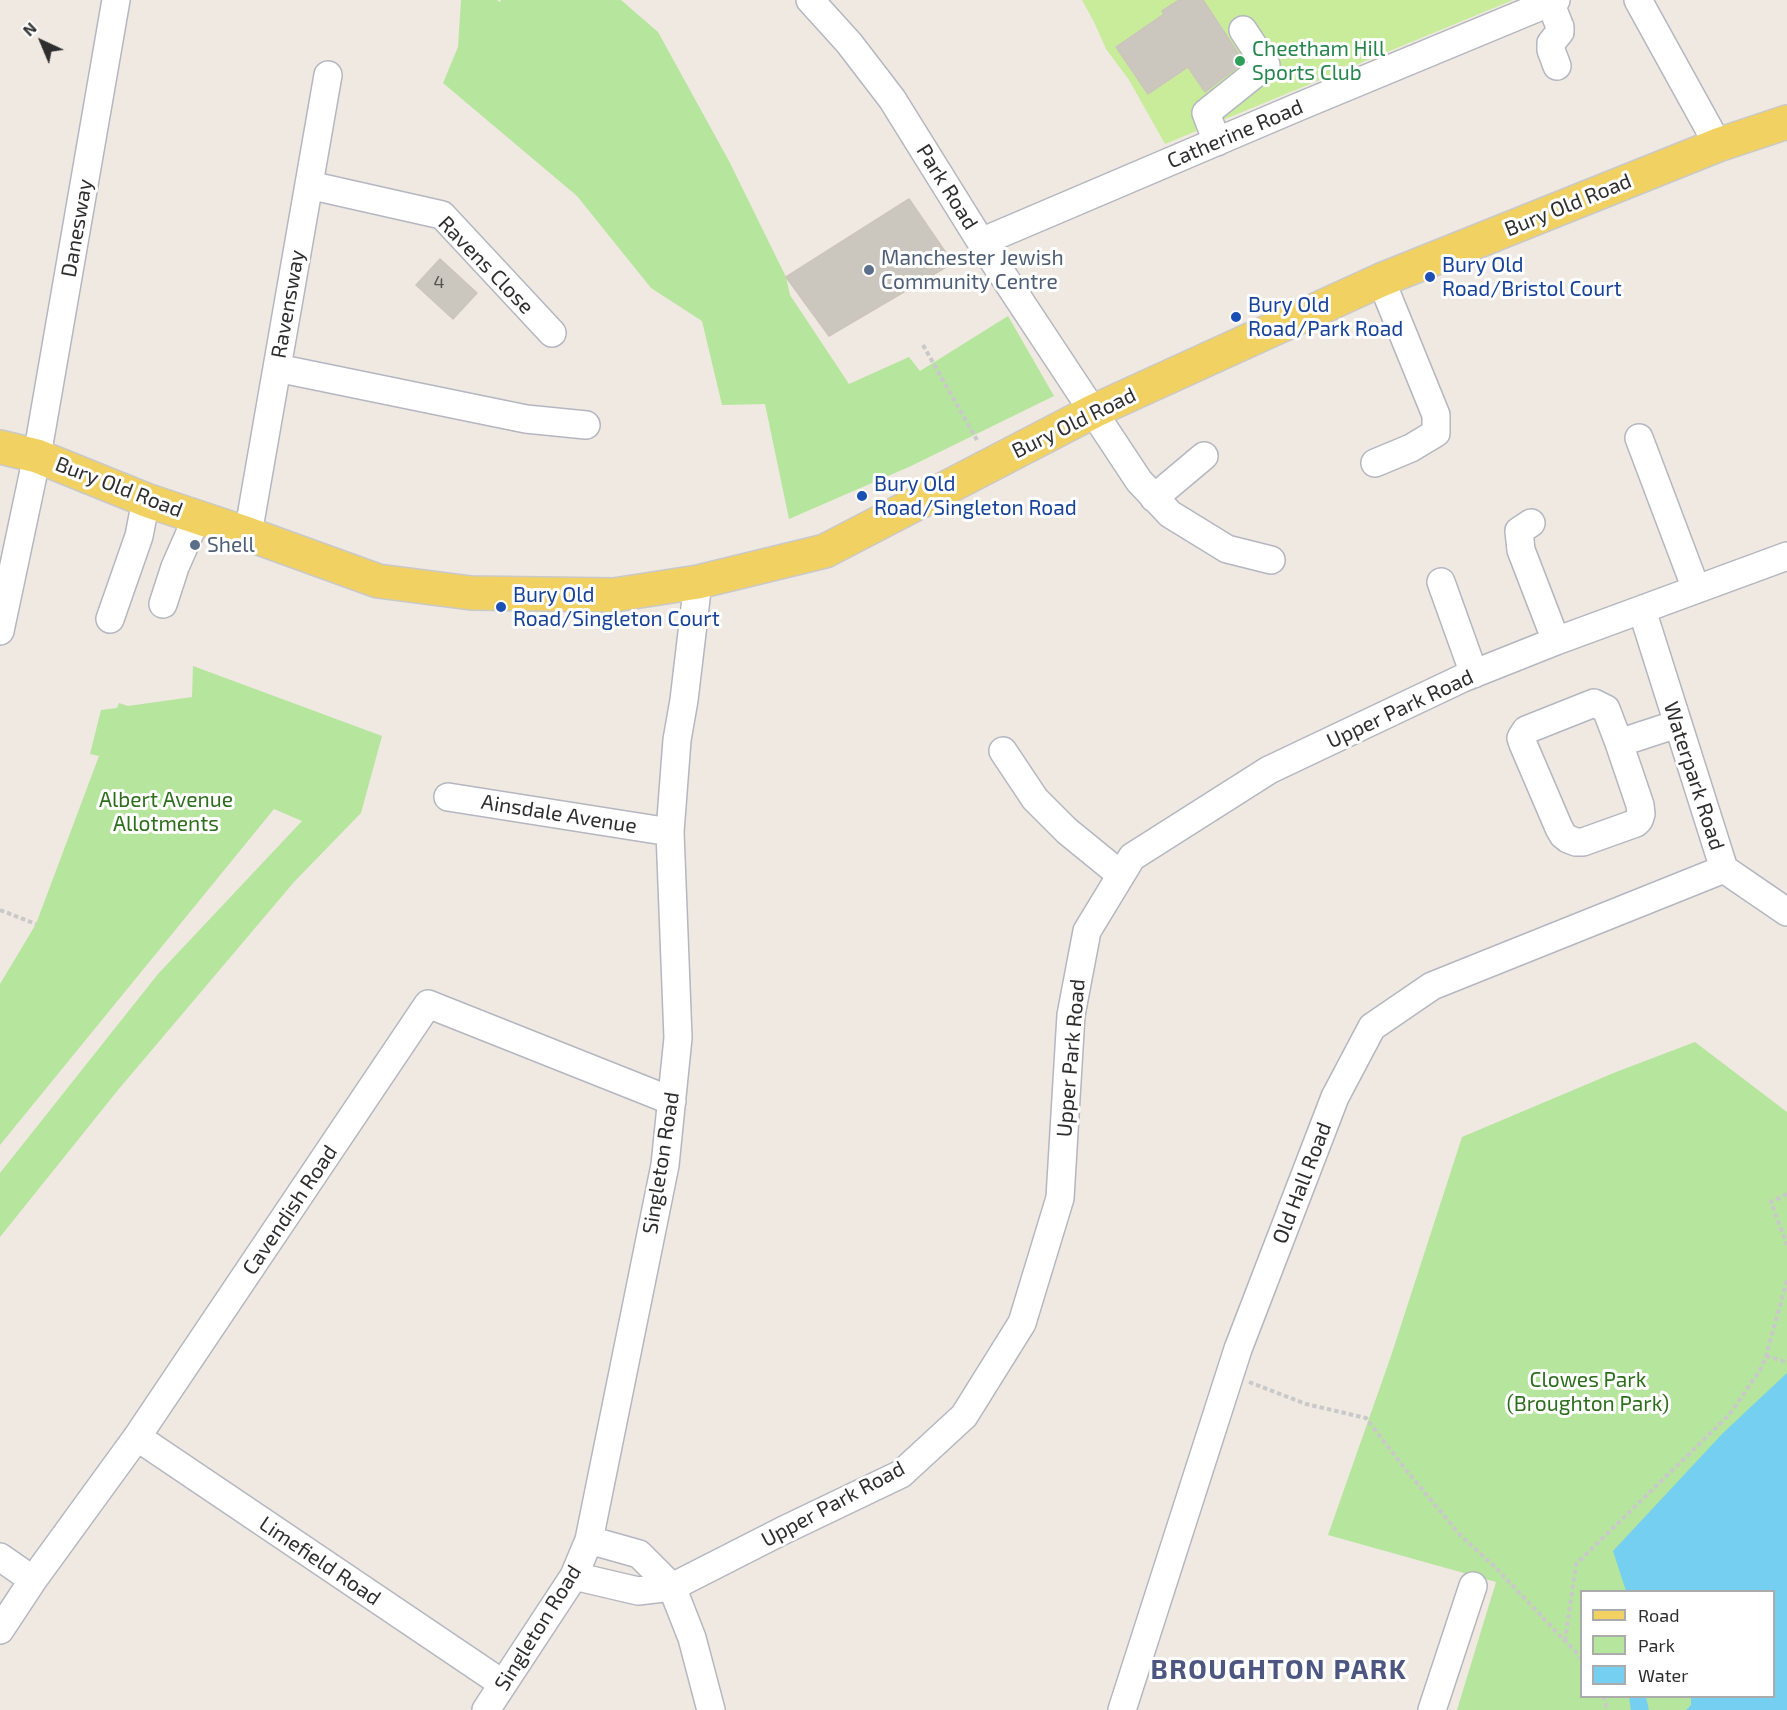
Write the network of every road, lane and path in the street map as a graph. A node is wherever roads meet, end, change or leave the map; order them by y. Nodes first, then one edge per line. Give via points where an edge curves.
1 (116, 0) edge
2 (810, 0) edge
3 (1638, 0) edge
4 (1553, 1) edge
5 (1243, 30) dead end
6 (1557, 66) dead end
7 (328, 75) dead end
8 (1787, 122) edge
9 (1217, 142) junction
10 (1718, 145) junction
11 (309, 185) junction
12 (981, 242) junction
13 (1381, 280) junction
14 (552, 333) dead end
15 (923, 345) dead end
16 (277, 368) junction
17 (1094, 411) junction
18 (586, 425) dead end
19 (1639, 438) dead end
20 (977, 440) dead end
21 (0, 447) edge
22 (37, 456) junction
23 (1204, 456) dead end
24 (1375, 463) dead end
25 (1154, 498) junction
26 (146, 500) junction
27 (197, 517) junction
28 (1531, 523) dead end
29 (248, 534) junction
30 (1787, 556) edge
31 (1271, 560) dead end
32 (698, 582) junction
33 (1441, 582) dead end
34 (1696, 589) junction
35 (163, 604) dead end
36 (1642, 610) junction
37 (110, 619) dead end
38 (0, 631) edge
39 (1556, 641) junction
40 (1474, 674) junction
41 (1677, 724) junction
42 (1619, 744) junction
43 (1003, 751) dead end
44 (448, 797) dead end
45 (670, 832) junction
46 (1724, 869) junction
47 (1121, 875) junction
48 (0, 910) edge
49 (1787, 912) edge
50 (36, 924) dead end
51 (672, 1101) junction
52 (1787, 1194) edge
53 (1787, 1245) edge
54 (1787, 1280) edge
55 (1766, 1356) junction
56 (1787, 1362) edge
57 (1230, 1374) junction
58 (137, 1437) junction
59 (589, 1540) junction
60 (0, 1557) edge
61 (574, 1576) junction
62 (33, 1580) junction
63 (1473, 1586) dead end
64 (672, 1587) junction
65 (0, 1630) edge
66 (1564, 1642) junction
67 (1580, 1658) edge
68 (503, 1684) junction
69 (486, 1710) edge
70 (711, 1710) edge
71 (1122, 1710) edge
72 (1432, 1710) edge

1 - 22 street, Danesway
2 - 12 street, Park Road via 892,99
3 - 10 street
4 - 6 street via 1560,27 1551,43
4 - 9 street, Catherine Road
5 - 9 street via 1266,65 1206,113
7 - 11 street, Ravensway
8 - 10 main road, Bury Old Road
9 - 12 street, Catherine Road
10 - 13 main road, Bury Old Road
11 - 14 street, Ravens Close via 442,214
11 - 16 street, Ravensway
12 - 17 street, Park Road
13 - 17 main road, Bury Old Road
13 - 24 street via 1436,415 1436,433
15 - 20 path
16 - 18 street via 526,419
16 - 29 street, Ravensway
17 - 25 street, Park Road via 1138,481
17 - 32 main road, Bury Old Road via 825,551
19 - 34 street
21 - 22 main road, Bury Old Road
22 - 26 main road, Bury Old Road
22 - 38 street, Danesway
23 - 25 street
25 - 31 street, Park Road via 1170,514 1227,549
26 - 27 main road, Bury Old Road
26 - 37 street via 139,536
27 - 29 main road, Bury Old Road
27 - 35 street via 174,567
28 - 39 street via 1519,531 1521,550
29 - 32 main road, Bury Old Road via 378,581 471,593 614,595
30 - 34 street, Upper Park Road
32 - 45 street, Singleton Road via 677,741
33 - 40 street
34 - 36 street, Upper Park Road
36 - 39 street, Upper Park Road
36 - 41 street, Waterpark Road
39 - 40 street, Upper Park Road
40 - 47 street, Upper Park Road via 1269,770 1132,857
41 - 42 street
41 - 46 street, Waterpark Road
42 - 42 street via 1606,709 1594,703 1522,734 1559,828 1568,839 1583,842 1639,820 1640,805
43 - 47 street via 1035,799
44 - 45 street, Ainsdale Avenue
45 - 51 street, Singleton Road via 678,1038
46 - 49 street, Waterpark Road
46 - 57 street, Old Hall Road via 1432,986 1372,1027 1335,1097
47 - 64 street, Upper Park Road via 1087,931 1071,1015 1060,1198 1022,1323 964,1416 900,1474
48 - 50 path
51 - 58 street, Cavendish Road via 428,1005
51 - 59 street, Singleton Road via 665,1165
52 - 53 path via 1771,1202
54 - 55 path
55 - 56 path
55 - 66 path via 1729,1416 1576,1564
57 - 66 path via 1306,1404 1366,1418 1460,1535
57 - 71 street, Old Hall Road
58 - 62 street, Cavendish Road
58 - 68 street, Limefield Road
59 - 61 street, Singleton Road
59 - 64 street via 639,1554
60 - 62 street
61 - 64 street, Upper Park Road via 638,1591
61 - 68 street, Singleton Road
62 - 65 street, Cavendish Road
63 - 72 street
64 - 70 street via 692,1638
66 - 67 path
68 - 69 street, Singleton Road

